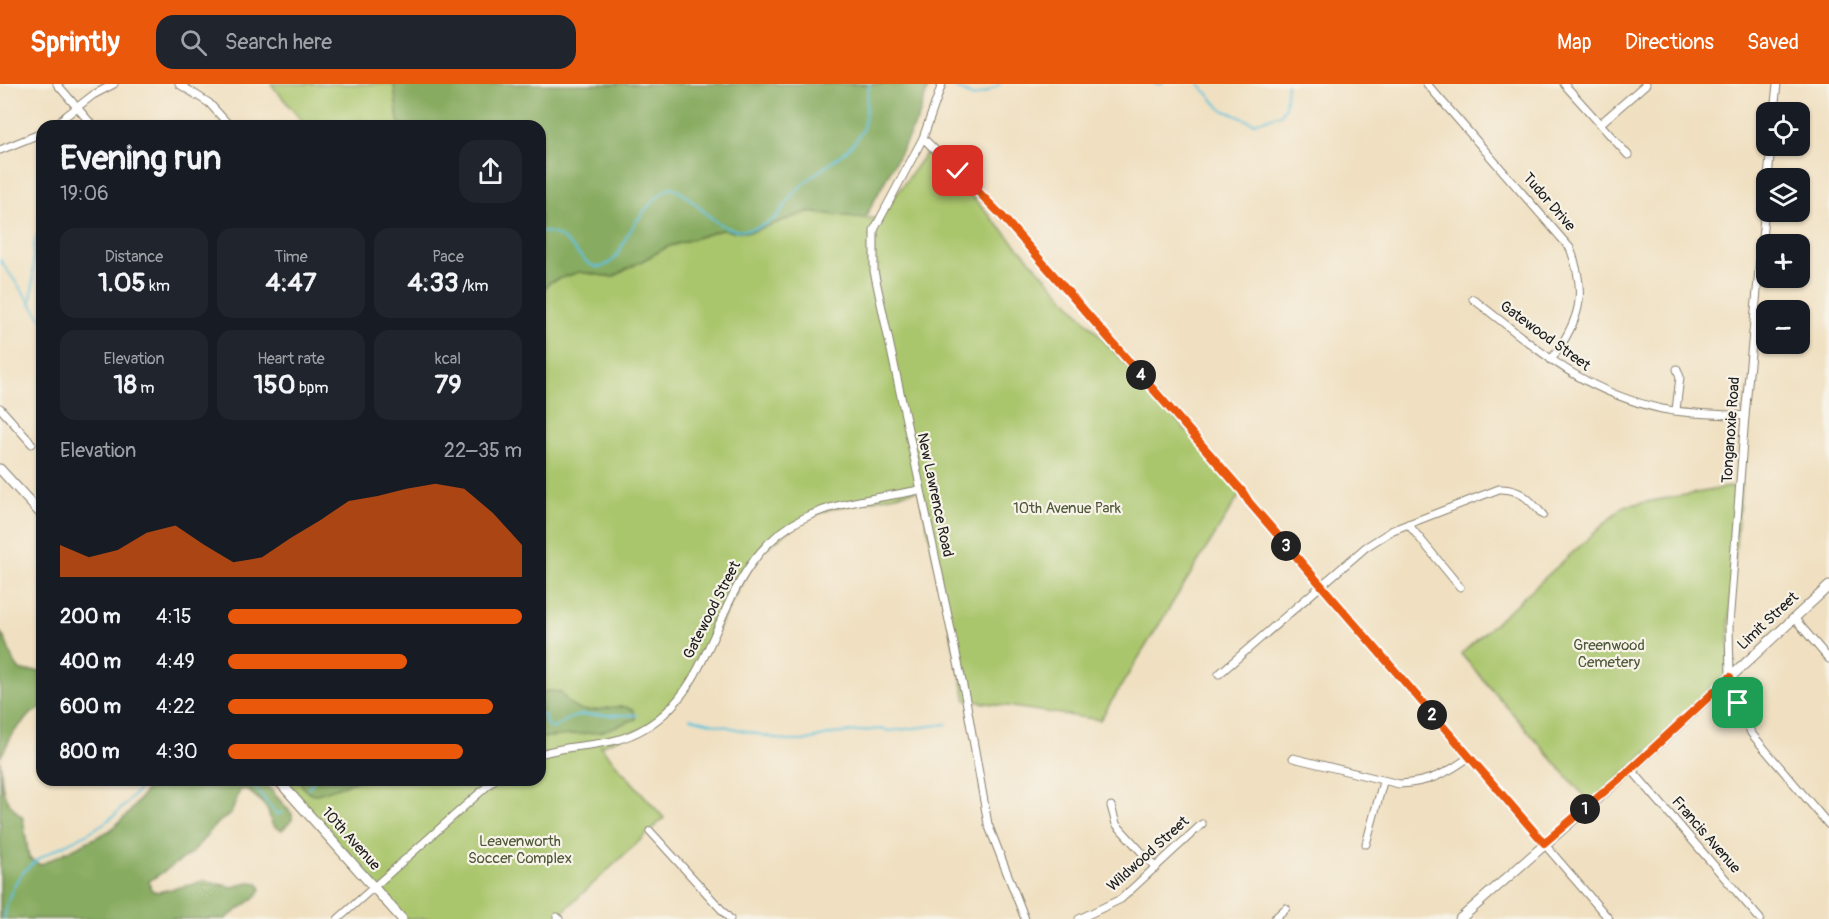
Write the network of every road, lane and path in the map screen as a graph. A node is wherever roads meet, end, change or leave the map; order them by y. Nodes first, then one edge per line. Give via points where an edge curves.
1 (57, 84) edge
2 (114, 84) edge
3 (179, 84) edge
4 (942, 84) edge
5 (1427, 84) edge
6 (1564, 84) edge
7 (1646, 84) edge
8 (1777, 84) edge
9 (1775, 102) edge
10 (77, 108) junction
11 (61, 120) edge
12 (88, 120) edge
13 (224, 120) edge
14 (1600, 124) junction
15 (36, 135) edge
16 (923, 138) junction
17 (0, 150) edge
18 (1628, 155) dead end
19 (1764, 222) edge
20 (1473, 299) dead end
21 (1551, 360) junction
22 (1677, 369) dead end
23 (0, 408) edge
24 (1676, 410) junction
25 (1745, 417) junction
26 (32, 444) dead end
27 (0, 469) edge
28 (919, 490) junction
29 (36, 508) edge
30 (1543, 515) dead end
31 (1408, 524) junction
32 (1829, 586) edge
33 (1321, 587) junction
34 (1460, 587) dead end
35 (1794, 618) junction
36 (1829, 659) edge
37 (1219, 674) dead end
38 (1730, 677) junction
39 (546, 753) edge
40 (1469, 757) junction
41 (1293, 758) dead end
42 (1631, 769) junction
43 (1383, 782) junction
44 (283, 786) edge
45 (487, 786) edge
46 (1111, 806) dead end
47 (1202, 824) dead end
48 (1829, 825) edge
49 (650, 831) dead end
50 (1544, 843) junction
51 (1366, 844) dead end
52 (1156, 868) junction
53 (373, 887) junction
54 (1286, 908) dead end
55 (338, 919) edge
56 (402, 919) edge
57 (729, 919) edge
58 (1025, 919) edge
59 (1079, 919) edge
60 (1274, 919) edge
61 (1460, 919) edge
62 (1609, 919) edge
63 (1760, 919) edge

1 - 10 street
2 - 10 street
3 - 13 street via 208,102
4 - 16 street, New Lawrence Road
5 - 21 street, Tudor Drive via 1570,248 1579,271 1579,309
6 - 14 street
7 - 14 street
8 - 9 street
10 - 11 street
10 - 12 street
14 - 18 street
15 - 17 street
16 - 28 street, New Lawrence Road via 879,219 872,241 874,271
16 - 33 street via 1009,224
19 - 25 street, Tonganoxie Road
20 - 21 street, Gatewood Street
21 - 24 street, Gatewood Street via 1603,390
22 - 24 street via 1680,377
23 - 26 street
24 - 25 street, Gatewood Street
25 - 38 street, Tonganoxie Road via 1729,625
27 - 29 street
28 - 39 street, Gatewood Street via 831,509 786,529 743,573 692,679 665,713 623,739
28 - 58 street, New Lawrence Road via 966,700 988,824
30 - 31 street via 1522,494 1507,489
31 - 33 street via 1379,537
31 - 34 street
32 - 35 street, Limit Street
33 - 37 street
33 - 40 street
35 - 36 street
35 - 38 street, Limit Street
38 - 42 street, Limit Street
38 - 48 street, Tonganoxie Road via 1751,733
40 - 43 street via 1436,778 1417,783
40 - 50 street
41 - 43 street
42 - 50 street, Limit Street
42 - 63 street, Francis Avenue
43 - 51 street
44 - 53 street, 10th Avenue
45 - 53 street
46 - 52 street via 1116,824
47 - 52 street, Wildwood Street
49 - 57 street
50 - 61 street, Limit Street
50 - 62 street
52 - 59 street, Wildwood Street via 1121,899
53 - 55 street
53 - 56 street, 10th Avenue
54 - 60 street

